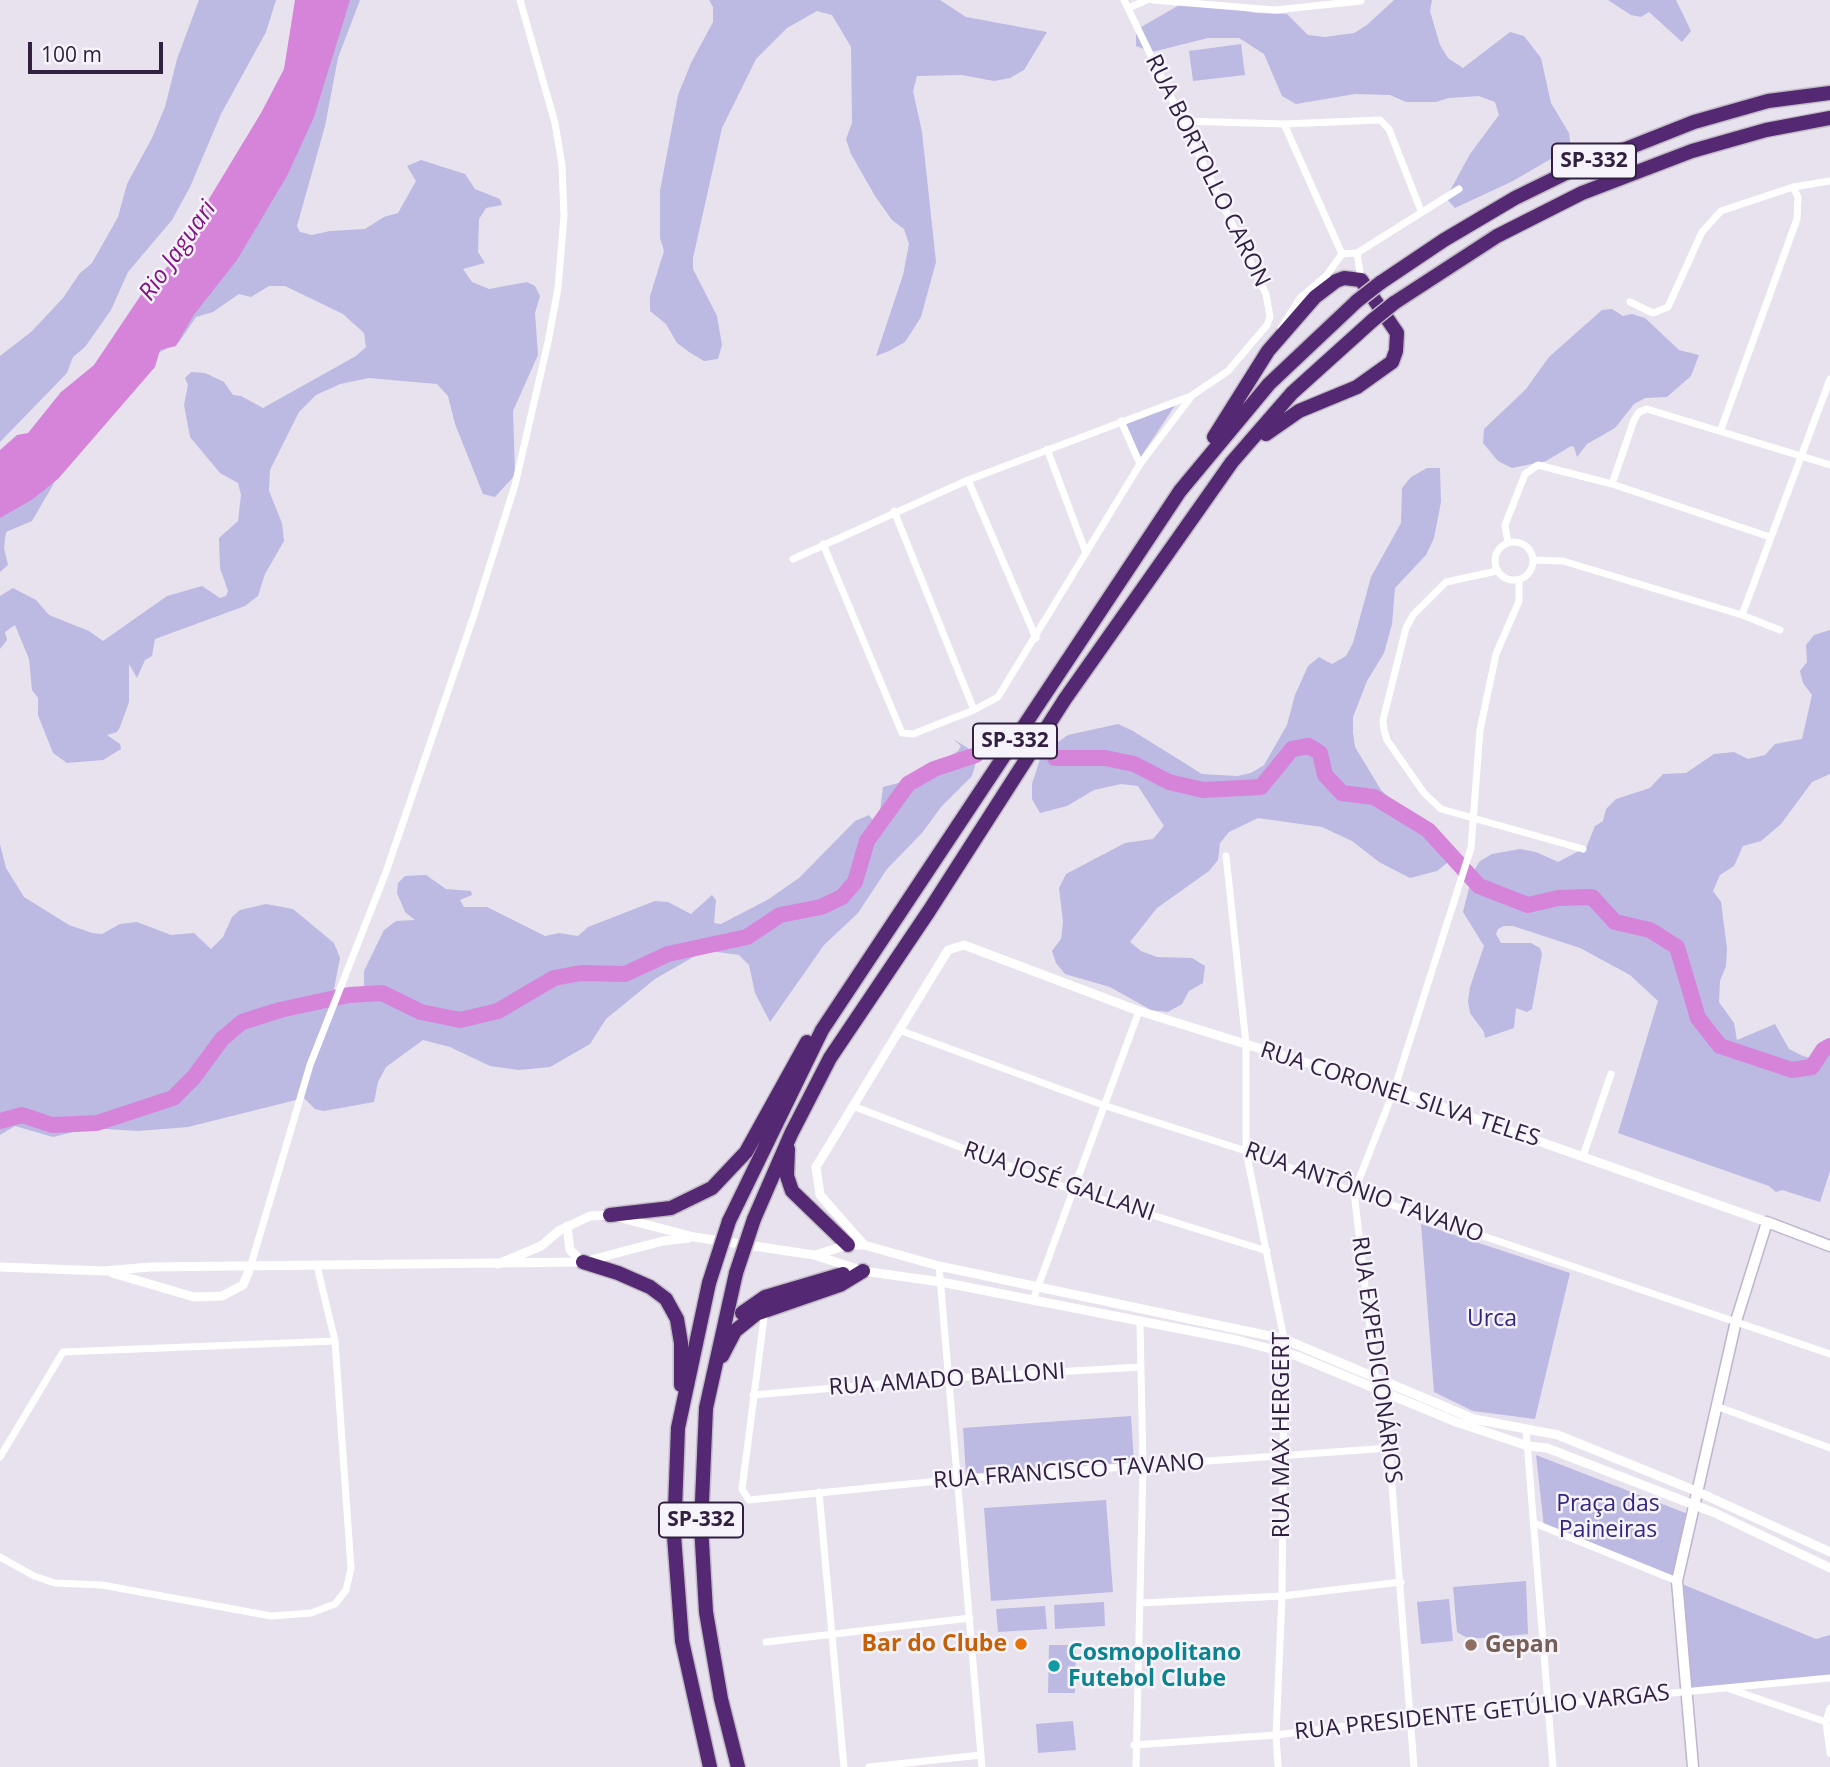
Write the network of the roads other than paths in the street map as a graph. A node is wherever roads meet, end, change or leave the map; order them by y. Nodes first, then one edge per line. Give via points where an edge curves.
1 (520, 0) edge
2 (1124, 0) edge
3 (1147, 0) edge
4 (1153, 0) edge
5 (1361, 1) edge
6 (1128, 8) junction
7 (1830, 93) edge
8 (1830, 118) edge
9 (1183, 121) junction
10 (1284, 124) junction
11 (1830, 181) edge
12 (1793, 187) junction
13 (1459, 188) dead end
14 (1421, 211) junction
15 (1357, 253) junction
16 (1342, 254) junction
17 (1361, 280) junction
18 (1630, 302) dead end
19 (1268, 351) junction
20 (1830, 379) edge
21 (1191, 396) junction
22 (1121, 421) junction
23 (1721, 429) junction
24 (1047, 449) junction
25 (1802, 456) junction
26 (1232, 461) junction
27 (1140, 464) junction
28 (1830, 466) edge
29 (968, 480) junction
30 (1612, 484) junction
31 (1180, 491) junction
32 (894, 511) junction
33 (1770, 537) junction
34 (1508, 543) junction
35 (823, 544) junction
36 (1086, 553) junction
37 (793, 559) dead end
38 (1534, 560) junction
39 (1497, 571) junction
40 (1519, 580) junction
41 (1742, 615) junction
42 (1780, 630) dead end
43 (1036, 638) junction
44 (974, 710) junction
45 (1475, 821) junction
46 (1583, 849) dead end
47 (1226, 856) dead end
48 (1139, 1011) junction
49 (822, 1030) junction
50 (899, 1030) junction
51 (1246, 1044) junction
52 (1611, 1074) dead end
53 (1394, 1090) junction
54 (1103, 1105) junction
55 (853, 1106) junction
56 (791, 1134) junction
57 (1246, 1151) junction
58 (1583, 1156) junction
59 (1072, 1190) junction
60 (1354, 1192) junction
61 (610, 1215) junction
62 (1767, 1222) junction
63 (567, 1226) junction
64 (694, 1237) junction
65 (848, 1245) junction
66 (1830, 1246) edge
67 (1267, 1251) junction
68 (814, 1255) junction
69 (867, 1260) junction
70 (583, 1262) junction
71 (498, 1264) junction
72 (317, 1266) junction
73 (939, 1266) junction
74 (0, 1267) edge
75 (250, 1268) junction
76 (104, 1271) junction
77 (941, 1282) junction
78 (1036, 1287) junction
79 (1033, 1300) junction
80 (765, 1309) junction
81 (1736, 1321) junction
82 (1140, 1324) junction
83 (721, 1333) junction
84 (1284, 1339) junction
85 (335, 1340) junction
86 (1285, 1354) junction
87 (1830, 1354) edge
88 (1141, 1367) junction
89 (1376, 1375) junction
90 (950, 1378) junction
91 (711, 1380) junction
92 (1377, 1389) junction
93 (753, 1395) junction
94 (1716, 1406) junction
95 (678, 1428) junction
96 (1526, 1429) junction
97 (1528, 1446) junction
98 (1389, 1448) junction
99 (1830, 1448) edge
100 (0, 1457) edge
101 (1283, 1458) junction
102 (1143, 1466) junction
103 (958, 1479) junction
104 (1696, 1491) junction
105 (819, 1492) junction
106 (1693, 1505) junction
107 (1534, 1523) junction
108 (1830, 1552) edge
109 (0, 1557) edge
110 (1830, 1568) edge
111 (1677, 1581) junction
112 (1401, 1582) junction
113 (1282, 1596) junction
114 (1141, 1603) junction
115 (970, 1618) junction
116 (832, 1634) junction
117 (766, 1642) dead end
118 (1830, 1678) edge
119 (1726, 1688) junction
120 (1686, 1692) junction
121 (1548, 1704) junction
122 (1830, 1708) edge
123 (1410, 1718) junction
124 (1826, 1722) junction
125 (1276, 1735) junction
126 (1135, 1745) junction
127 (1830, 1753) edge
128 (981, 1755) junction
129 (710, 1767) edge
130 (738, 1767) edge
131 (844, 1767) edge
132 (869, 1767) edge
133 (982, 1767) edge
134 (1136, 1767) edge
135 (1279, 1767) edge
136 (1415, 1767) edge
137 (1553, 1767) edge
138 (1693, 1767) edge

1 - 75 street via 562,164 564,216 548,342 515,485 474,615 386,872 310,1065
2 - 6 street, RUA BORTOLLO CARON
3 - 6 street
4 - 5 street via 1275,10
6 - 9 street, RUA BORTOLLO CARON
7 - 31 highway, SP-332, bridge via 1768,101 1694,122 1515,198 1444,240 1357,301 1269,384
8 - 26 highway, SP-332, bridge via 1692,151 1582,193 1497,236 1373,320 1292,393
9 - 10 street
9 - 21 street, RUA BORTOLLO CARON via 1266,294 1270,317 1228,371
10 - 14 street via 1380,120 1389,130
10 - 16 street
11 - 12 street
12 - 18 street via 1732,206 1716,216 1702,232 1668,307 1654,313
12 - 23 street via 1798,197 1797,219
13 - 14 street
14 - 15 street
15 - 16 street
15 - 17 street
16 - 19 street via 1326,276 1300,298
17 - 19 highway via 1336,281
17 - 26 highway via 1394,325 1398,342 1392,362 1357,387 1278,424
19 - 31 highway
20 - 25 street
21 - 22 street
21 - 27 street
22 - 24 street
22 - 27 street
23 - 25 street
23 - 30 street via 1657,410 1639,412
24 - 29 street
24 - 36 street
25 - 28 street
25 - 33 street
26 - 56 highway, SP-332 via 1065,699 830,1058
27 - 36 street
29 - 32 street
29 - 43 street
30 - 33 street
30 - 34 street via 1533,466 1525,474 1505,525
31 - 49 highway, SP-332
32 - 35 street
32 - 44 street
33 - 41 street
34 - 38 street via 1525,545
34 - 39 street via 1496,554
35 - 37 street
35 - 44 street via 898,728 913,734
36 - 43 street
38 - 40 street via 1528,575
38 - 41 street via 1563,561
39 - 40 street
39 - 45 street via 1447,582 1413,614 1383,720 1388,740 1433,803
40 - 45 street, RUA EXPEDICIONÁRIOS via 1519,601 1496,654 1480,730
41 - 42 street
43 - 44 street via 998,697
45 - 46 street
45 - 53 street, RUA EXPEDICIONÁRIOS via 1471,848
47 - 51 street, RUA MAX HERGERT
48 - 50 street, RUA CORONEL SILVA TELES via 957,945 948,950
48 - 51 street, RUA CORONEL SILVA TELES
48 - 54 street
49 - 61 highway via 805,1043 746,1152 712,1188 671,1208
49 - 95 highway, SP-332, bridge via 729,1221 709,1283
50 - 54 street, RUA ANTÔNIO TAVANO
50 - 55 street
51 - 53 street, RUA CORONEL SILVA TELES
51 - 57 street, RUA MAX HERGERT
52 - 58 street
53 - 58 street, RUA CORONEL SILVA TELES
53 - 60 street, RUA EXPEDICIONÁRIOS
54 - 57 street, RUA ANTÔNIO TAVANO
54 - 59 street
55 - 59 street, RUA JOSÉ GALLANI
55 - 69 street via 819,1161 816,1182
56 - 65 highway via 786,1159 792,1191
56 - 83 highway, SP-332, bridge via 754,1219
57 - 60 street, RUA ANTÔNIO TAVANO
57 - 67 street, RUA MAX HERGERT
58 - 62 street, RUA CORONEL SILVA TELES
59 - 67 street, RUA JOSÉ GALLANI
59 - 78 street
60 - 81 street, RUA ANTÔNIO TAVANO
60 - 89 street, RUA EXPEDICIONÁRIOS
61 - 63 street via 590,1216
61 - 64 street
62 - 66 main road, RUA CORONEL SILVA TELES
62 - 81 main road
63 - 70 street via 570,1250
63 - 71 street via 541,1246
64 - 68 street
64 - 70 street
65 - 68 street
65 - 69 street
67 - 84 street, RUA MAX HERGERT
68 - 69 street
69 - 73 street
69 - 77 street
69 - 80 highway via 840,1285
69 - 83 highway via 839,1276 765,1297
70 - 71 street
70 - 95 highway via 650,1287 666,1299 677,1319 681,1343
71 - 72 street
72 - 75 street
72 - 85 street
73 - 77 street
73 - 78 street
74 - 76 street
75 - 76 street
75 - 76 street via 237,1290 222,1296 194,1297
77 - 79 street
77 - 90 street
78 - 79 street
78 - 84 street
79 - 82 street
80 - 91 highway via 735,1331
80 - 93 street
81 - 87 street, RUA ANTÔNIO TAVANO
81 - 94 main road
82 - 86 street via 1237,1340
82 - 88 street
83 - 91 highway, SP-332
84 - 86 street, RUA MAX HERGERT
84 - 89 street
85 - 100 street via 64,1352
85 - 109 street via 351,1568 346,1590 335,1604 312,1613 271,1616 102,1585 55,1583
86 - 92 street
86 - 101 street, RUA MAX HERGERT
88 - 90 street, RUA AMADO BALLONI
88 - 102 street
89 - 92 street, RUA EXPEDICIONÁRIOS
89 - 96 street via 1474,1419
90 - 93 street, RUA AMADO BALLONI
90 - 103 street
91 - 130 highway, SP-332 via 703,1444 701,1525 706,1612
92 - 97 street
92 - 98 street, RUA EXPEDICIONÁRIOS
93 - 105 street, RUA FRANCISCO TAVANO via 742,1489 749,1500
94 - 99 street
94 - 104 main road
95 - 129 highway, SP-332 via 674,1536 682,1641
96 - 97 street
96 - 104 street via 1558,1434
97 - 106 street via 1548,1448
97 - 107 street
98 - 101 street, RUA FRANCISCO TAVANO
98 - 112 street, RUA EXPEDICIONÁRIOS
101 - 102 street, RUA FRANCISCO TAVANO
101 - 113 street, RUA MAX HERGERT
102 - 103 street, RUA FRANCISCO TAVANO
102 - 114 street
103 - 105 street, RUA FRANCISCO TAVANO
103 - 115 street
104 - 106 main road
104 - 108 street
105 - 116 street
106 - 110 street
106 - 111 main road
107 - 111 street
107 - 121 street
111 - 120 main road
112 - 113 street
112 - 123 street, RUA EXPEDICIONÁRIOS
113 - 114 street
113 - 125 street, RUA MAX HERGERT
114 - 126 street
115 - 116 street
115 - 128 street
116 - 117 street
116 - 131 street
118 - 119 street, RUA PRESIDENTE GETÚLIO VARGAS
119 - 120 street, RUA PRESIDENTE GETÚLIO VARGAS
119 - 124 street
120 - 121 street, RUA PRESIDENTE GETÚLIO VARGAS
120 - 138 main road
121 - 123 street, RUA PRESIDENTE GETÚLIO VARGAS
121 - 137 street
122 - 124 street
123 - 125 street, RUA PRESIDENTE GETÚLIO VARGAS
123 - 136 street, RUA EXPEDICIONÁRIOS
124 - 127 street
125 - 126 street, RUA PRESIDENTE GETÚLIO VARGAS
125 - 135 street, RUA MAX HERGERT
126 - 134 street
128 - 132 street
128 - 133 street

